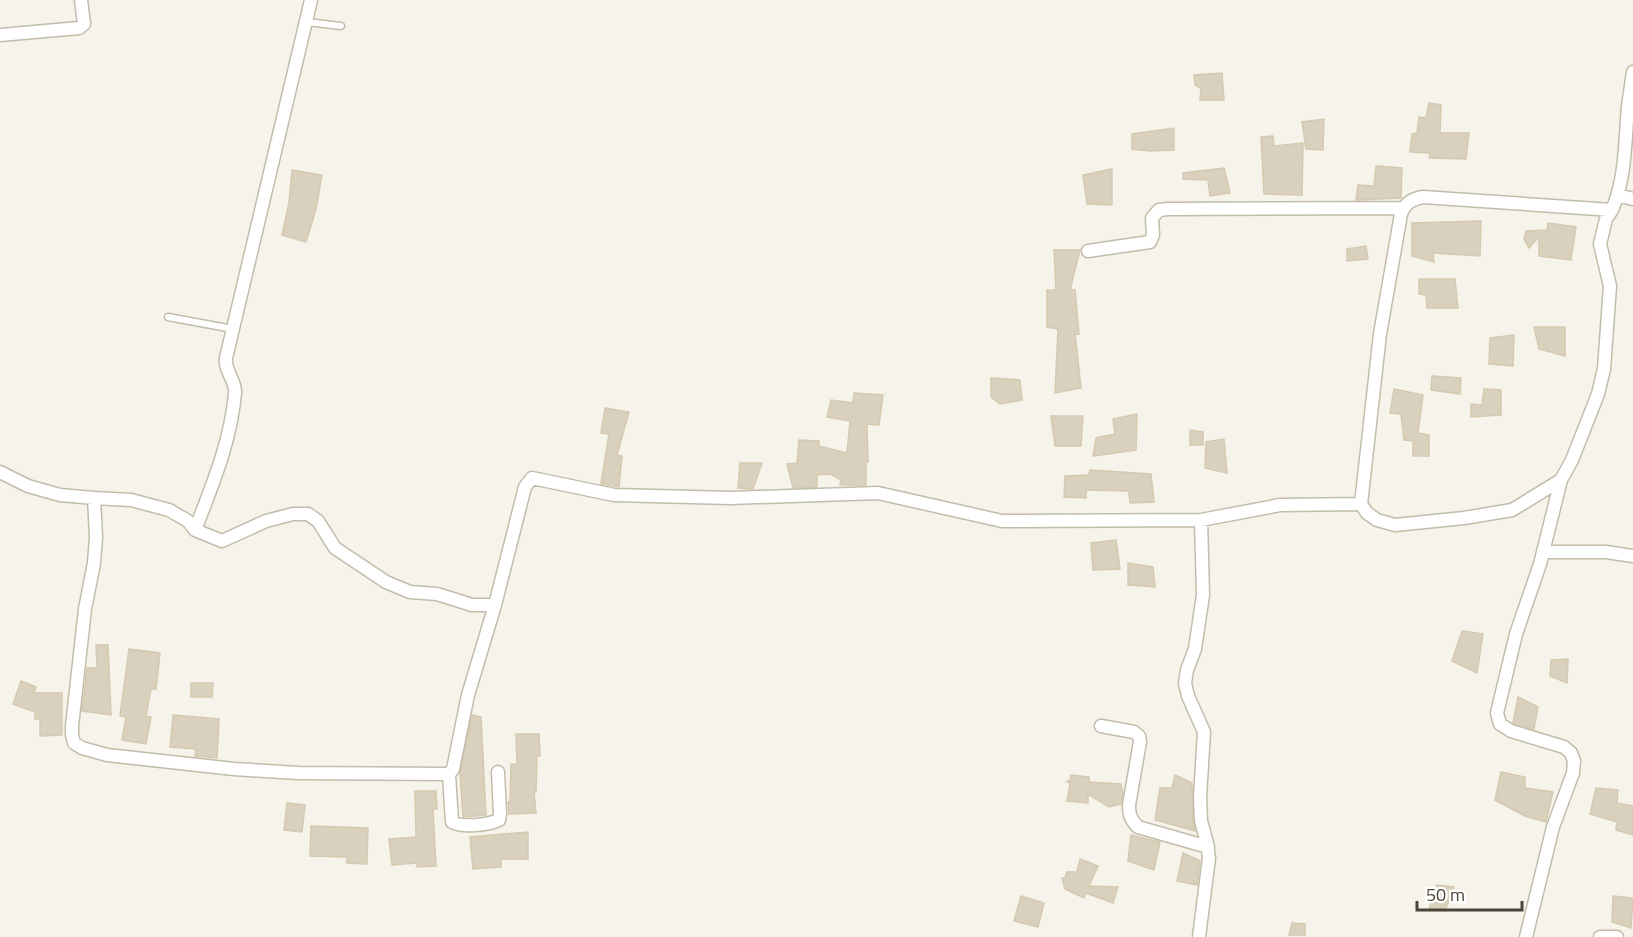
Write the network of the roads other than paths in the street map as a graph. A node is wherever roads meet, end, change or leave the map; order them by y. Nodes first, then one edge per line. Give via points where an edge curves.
1 (81, 0) edge
2 (311, 0) edge
3 (307, 22) junction
4 (341, 26) dead end
5 (0, 35) edge
6 (1633, 72) edge
7 (1631, 106) edge
8 (1618, 195) junction
9 (1633, 199) edge
10 (1404, 208) junction
11 (1612, 210) junction
12 (1088, 251) dead end
13 (168, 317) dead end
14 (233, 329) junction
15 (0, 472) edge
16 (1560, 480) junction
17 (94, 498) junction
18 (1361, 504) junction
19 (1201, 520) junction
20 (195, 531) junction
21 (1543, 552) junction
22 (1633, 556) edge
23 (495, 604) junction
24 (1101, 726) dead end
25 (498, 772) dead end
26 (449, 774) junction
27 (1208, 847) junction
28 (1199, 937) edge
29 (1526, 937) edge
30 (1599, 937) edge
31 (1617, 937) edge

1 - 5 street via 84,24 79,28
2 - 3 street
3 - 4 lane
3 - 14 street
6 - 7 street
7 - 8 street
8 - 9 street
8 - 11 street
10 - 11 street via 1414,199 1424,197
10 - 12 street via 1160,210 1152,218 1150,242
10 - 18 street via 1380,334
11 - 16 street via 1600,244 1610,286 1604,369 1572,460
13 - 14 lane
14 - 20 street via 225,364 235,393 220,467
15 - 17 street via 28,486 60,495
16 - 18 street via 1512,510 1464,518 1395,525 1377,520
16 - 21 street
17 - 20 street via 131,500 169,510 188,521
17 - 26 street via 94,562 72,726 74,743 107,755 234,769
18 - 19 street via 1280,505
19 - 23 street via 1002,521 878,494 730,498 614,495 532,478 525,487
19 - 27 street via 1203,595 1185,683 1204,732 1200,797
20 - 23 street via 222,541 266,521 308,514 318,521 335,548 386,582 410,592 437,594 472,605
21 - 22 street
21 - 29 street via 1516,634 1497,713 1500,724 1511,731 1564,747 1574,761 1553,826
23 - 26 street
24 - 27 street via 1139,736 1129,805 1133,822 1138,827
25 - 26 street via 499,820 465,825 452,822
27 - 28 street
30 - 31 street

